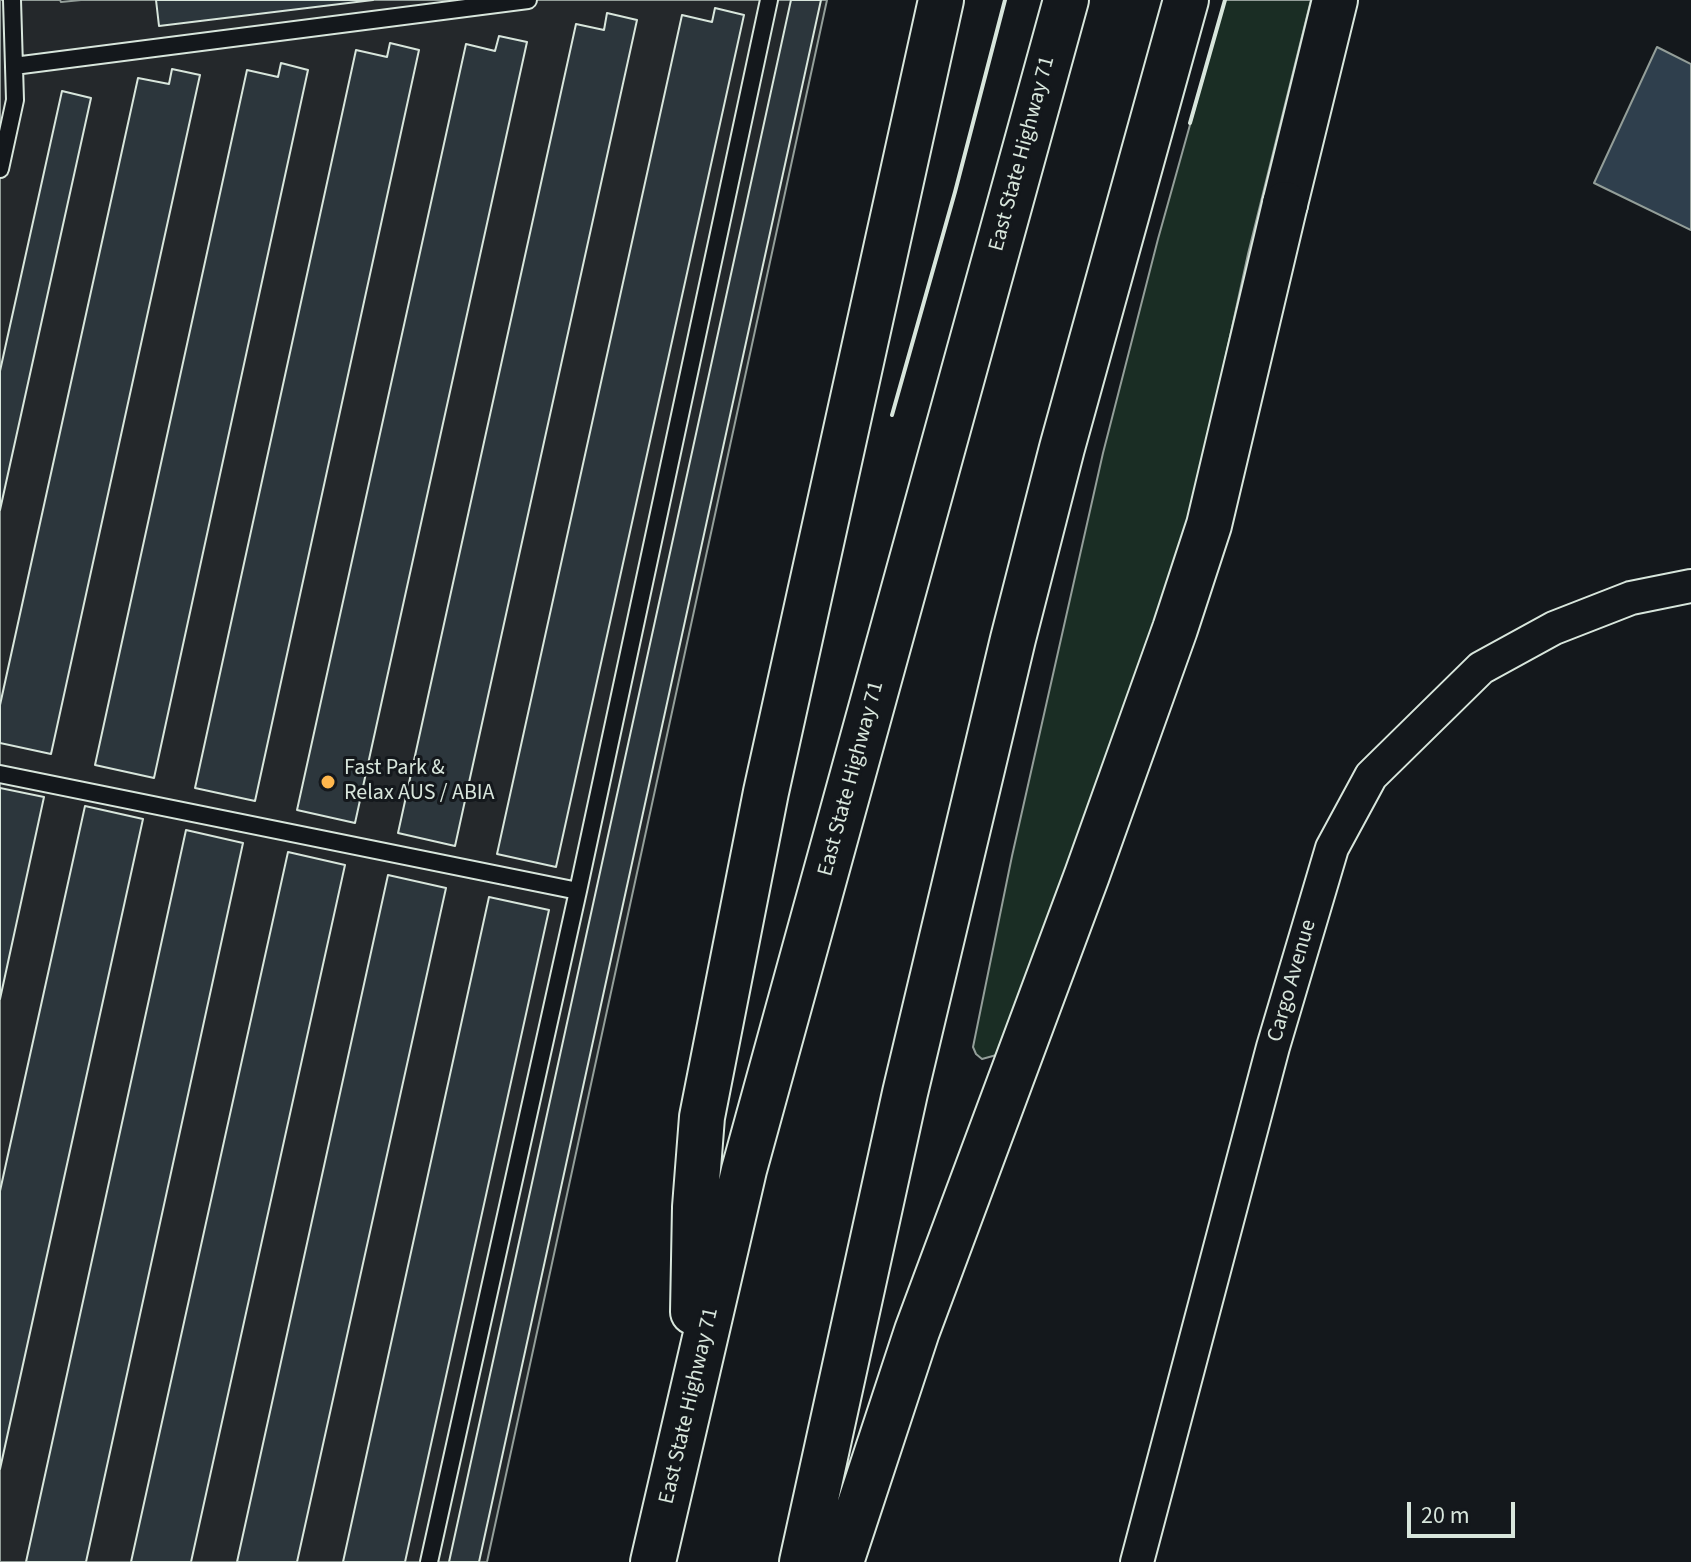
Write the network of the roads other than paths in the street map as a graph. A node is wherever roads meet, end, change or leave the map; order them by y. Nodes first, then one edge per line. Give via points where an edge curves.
1 (12, 0) edge
2 (528, 0) edge
3 (769, 0) edge
4 (941, 0) edge
5 (1066, 0) edge
6 (1186, 0) edge
7 (1335, 0) edge
8 (14, 66) junction
9 (0, 169) edge
10 (1691, 586) edge
11 (0, 774) edge
12 (578, 891) junction
13 (692, 1398) junction
14 (429, 1562) edge
15 (653, 1562) edge
16 (802, 1562) edge
17 (841, 1562) edge
18 (1137, 1562) edge

1 - 8 lane
2 - 8 lane
3 - 12 lane
4 - 13 main road via 766,792 702,1117
5 - 13 main road, East State Highway 71 via 744,1170
6 - 16 main road via 1013,639 905,1093
7 - 17 main road via 1213,511 1087,875 917,1331
8 - 9 lane via 15,100
10 - 18 street, Cargo Avenue via 1631,598 1554,628 1481,668 1371,776 1327,864 1273,1047
11 - 12 lane
12 - 14 lane
13 - 15 main road, East State Highway 71

